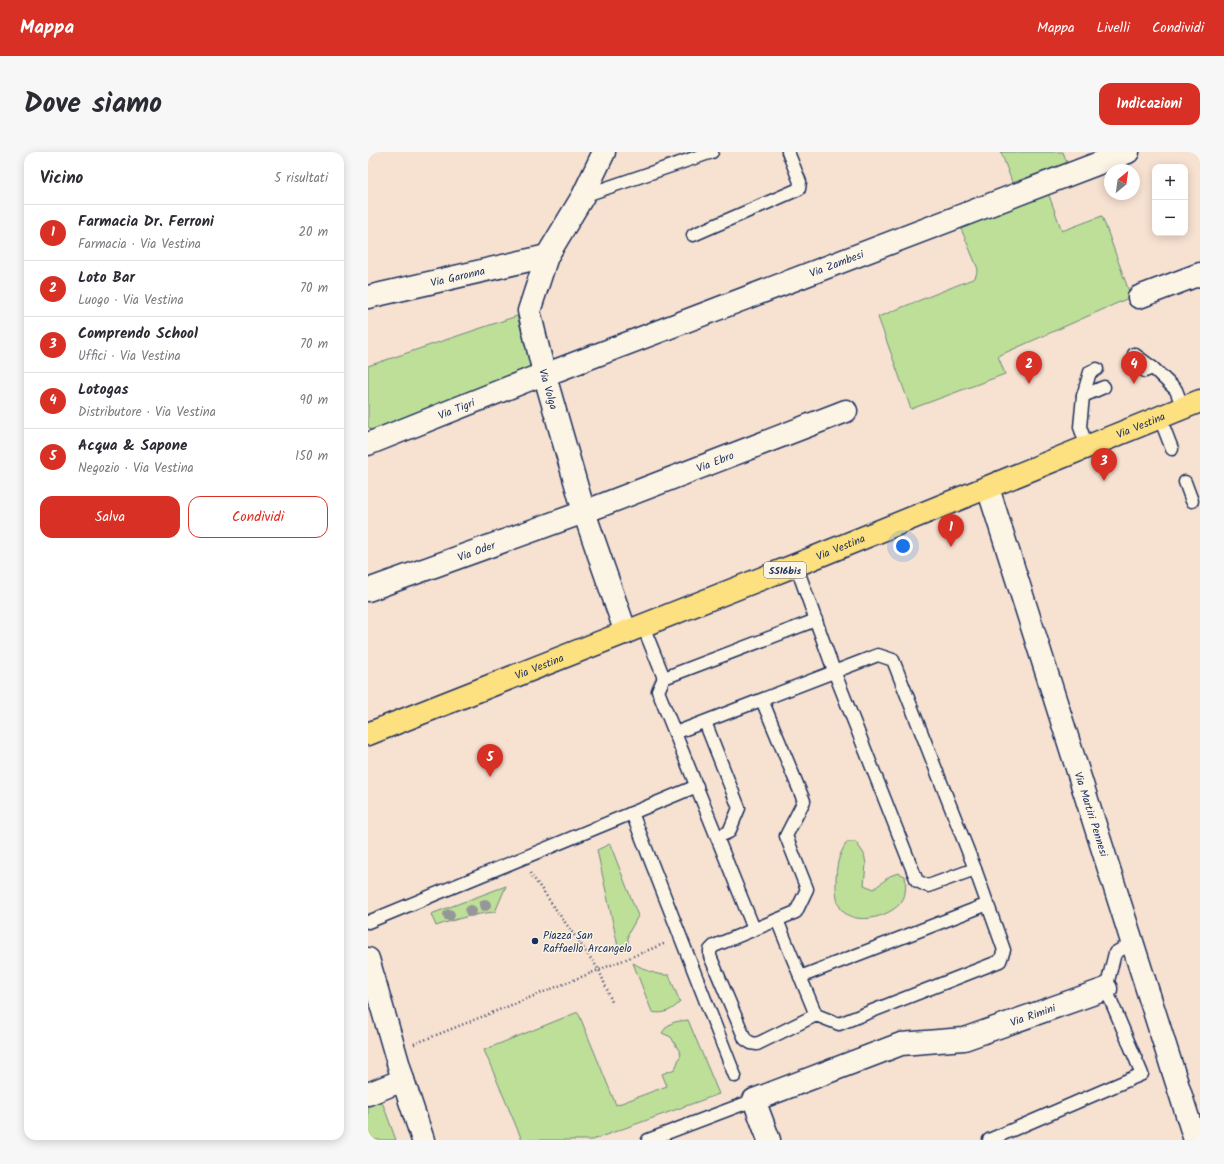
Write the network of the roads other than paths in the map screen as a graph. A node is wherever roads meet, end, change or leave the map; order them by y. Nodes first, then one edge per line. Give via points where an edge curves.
1 (604, 152) edge
2 (712, 152) edge
3 (788, 152) edge
4 (1128, 152) edge
5 (583, 196) junction
6 (693, 235) dead end
7 (547, 256) junction
8 (1200, 274) edge
9 (368, 297) edge
10 (1139, 297) dead end
11 (1134, 354) dead end
12 (1097, 369) dead end
13 (544, 373) junction
14 (1104, 388) dead end
15 (1083, 396) junction
16 (1192, 404) edge
17 (846, 411) dead end
18 (1160, 418) junction
19 (368, 444) edge
20 (1087, 448) junction
21 (1172, 449) dead end
22 (1185, 482) dead end
23 (988, 488) junction
24 (1192, 501) dead end
25 (584, 512) junction
26 (796, 565) junction
27 (368, 590) edge
28 (816, 620) junction
29 (634, 630) junction
30 (834, 671) junction
31 (664, 678) junction
32 (762, 700) junction
33 (705, 722) junction
34 (675, 733) junction
35 (368, 734) edge
36 (697, 786) junction
37 (632, 813) junction
38 (717, 837) junction
39 (975, 869) junction
40 (988, 904) junction
41 (777, 920) junction
42 (368, 922) edge
43 (754, 929) junction
44 (1132, 943) junction
45 (368, 959) edge
46 (800, 977) junction
47 (1106, 989) junction
48 (816, 1015) junction
49 (735, 1076) dead end
50 (403, 1080) junction
51 (368, 1094) edge
52 (754, 1100) junction
53 (423, 1140) edge
54 (648, 1140) edge
55 (769, 1140) edge
56 (989, 1140) edge
57 (1195, 1140) edge

1 - 5 street, Via Volga
2 - 5 lane
3 - 6 lane via 800,182 799,189
4 - 13 street, Via Zambesi via 555,371
5 - 7 street, Via Volga
7 - 9 street, Via Garonna
7 - 13 street, Via Volga via 529,311
8 - 10 street
11 - 16 lane
12 - 15 lane via 1090,372
13 - 19 street, Via Tigri
13 - 25 street, Via Volga
14 - 15 lane
15 - 20 lane via 1080,427
16 - 18 main road, Via Vestina / SS16bis
17 - 25 street, Via Ebro
18 - 20 main road, Via Vestina / SS16bis
18 - 21 lane
20 - 23 main road, Via Vestina / SS16bis
22 - 24 lane
23 - 26 main road, Via Vestina / SS16bis
23 - 44 street, Via Martiri Pennesi
25 - 27 street, Via Oder
25 - 29 street, Via Volga
26 - 28 lane
26 - 29 main road, Via Vestina / SS16bis
28 - 30 lane
28 - 31 lane
29 - 31 lane
29 - 35 main road, Via Vestina / SS16bis
30 - 32 lane
30 - 39 lane via 878,655 893,660
30 - 39 lane via 917,881 928,886
31 - 34 lane via 658,691
32 - 33 lane
32 - 41 lane via 804,801 786,836 807,889 796,912
33 - 34 lane
33 - 38 lane via 739,808 729,832
34 - 36 lane
36 - 37 lane
36 - 38 lane
37 - 42 lane
37 - 49 lane
38 - 43 lane
39 - 40 lane
40 - 46 lane
40 - 48 lane via 1004,950 1000,961 839,1024
41 - 43 lane
41 - 46 lane
43 - 48 lane via 714,946 709,953 745,1039 757,1044
44 - 47 lane via 1114,953
44 - 57 street, Via Martiri Pennesi
45 - 50 street
46 - 48 lane
47 - 52 street, Via Rimini via 964,1039 901,1044
47 - 56 lane via 1142,1074
50 - 51 street
50 - 53 street
52 - 54 lane
52 - 55 street

